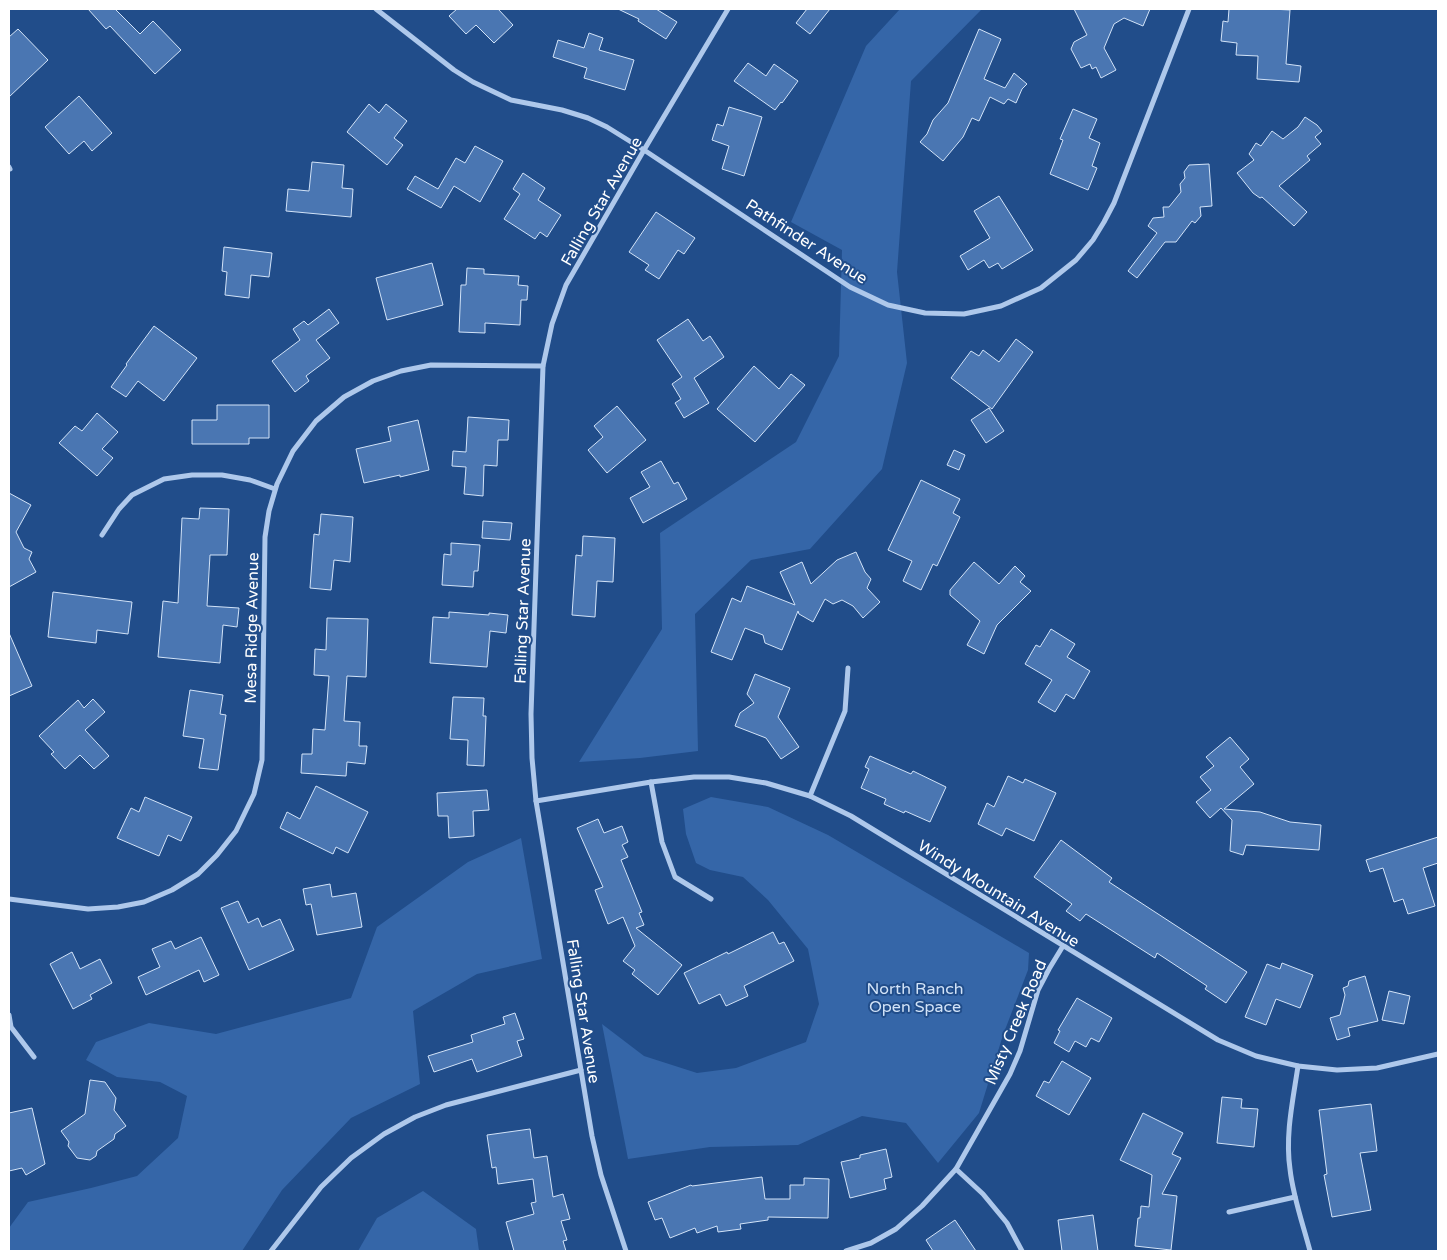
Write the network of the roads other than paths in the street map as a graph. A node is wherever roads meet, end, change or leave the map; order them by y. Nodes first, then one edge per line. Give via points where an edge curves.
1 (376, 9) edge
2 (728, 9) edge
3 (1189, 9) edge
4 (644, 150) junction
5 (543, 366) junction
6 (275, 490) junction
7 (102, 535) dead end
8 (848, 668) dead end
9 (651, 782) junction
10 (810, 796) junction
11 (536, 801) junction
12 (711, 899) dead end
13 (9, 900) edge
14 (1063, 946) junction
15 (9, 1015) edge
16 (1438, 1054) edge
17 (34, 1057) dead end
18 (1298, 1066) junction
19 (581, 1070) junction
20 (956, 1169) junction
21 (1295, 1197) junction
22 (1229, 1212) dead end
23 (271, 1251) edge
24 (626, 1251) edge
25 (846, 1251) edge
26 (1022, 1251) edge
27 (1310, 1251) edge

1 - 4 street, Pathfinder Avenue via 472,82 511,100 588,118
2 - 4 street, Falling Star Avenue
3 - 4 street, Pathfinder Avenue via 1114,203 1097,234 1076,260 1041,288 1001,306 964,314 925,313 888,305 850,287
4 - 5 street, Falling Star Avenue via 566,285 552,324
5 - 6 street, Mesa Ridge Avenue via 431,366 373,381 344,397 316,421 293,451
5 - 11 street, Falling Star Avenue via 531,714
6 - 7 street via 250,480 222,475 192,474 164,479 132,495 118,509
6 - 13 street, Mesa Ridge Avenue via 265,537 262,760 254,794 236,831 198,874 144,902 118,908 88,909
8 - 10 street via 844,710
9 - 10 street, Windy Mountain Avenue via 694,776 729,777 766,783
9 - 11 street, Windy Mountain Avenue
9 - 12 street via 662,842 675,878
10 - 14 street, Windy Mountain Avenue via 851,816
11 - 19 street, Falling Star Avenue
14 - 18 street, Windy Mountain Avenue via 1218,1040 1256,1056
14 - 20 street, Misty Creek Road via 1038,990 1010,1074
15 - 17 street via 11,1027
16 - 18 street, Windy Mountain Avenue via 1378,1068 1336,1070
18 - 21 street via 1288,1142
19 - 23 street via 446,1105 384,1134 351,1158 320,1187
19 - 24 street, Falling Star Avenue via 601,1176
20 - 25 street, Misty Creek Road via 896,1229 871,1243
20 - 26 street via 983,1194 1007,1224
21 - 22 street
21 - 27 street

